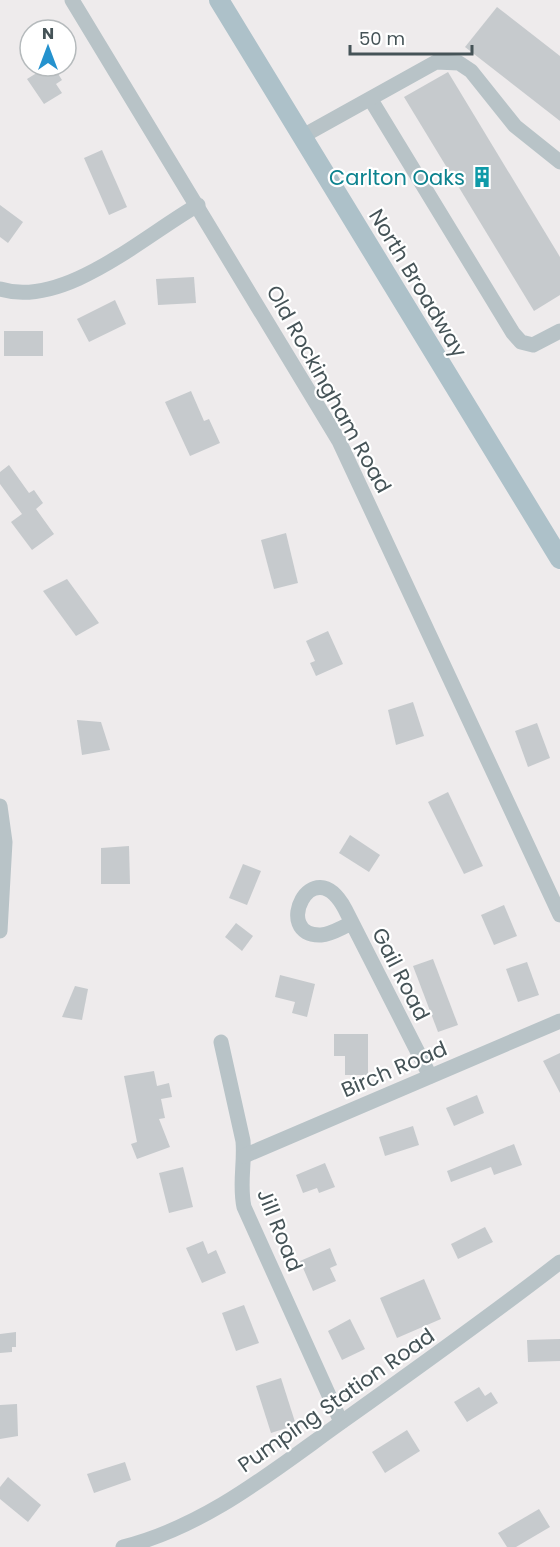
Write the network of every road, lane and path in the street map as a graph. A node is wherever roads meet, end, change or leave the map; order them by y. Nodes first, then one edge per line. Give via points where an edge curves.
1 (72, 0) edge
2 (219, 0) edge
3 (371, 100) junction
4 (301, 137) junction
5 (560, 162) edge
6 (198, 205) junction
7 (0, 289) edge
8 (560, 331) edge
9 (560, 559) edge
10 (0, 806) edge
11 (560, 915) edge
12 (352, 923) dead end
13 (0, 931) edge
14 (560, 1021) edge
15 (221, 1042) dead end
16 (429, 1076) junction
17 (244, 1156) junction
18 (560, 1262) edge
19 (342, 1422) junction
20 (123, 1547) edge

1 - 6 street, Old Rockingham Road
2 - 4 main road, North Broadway
3 - 4 street
3 - 5 street via 436,62 459,63 471,71 515,126
3 - 8 street via 513,333 521,342 533,345
4 - 9 main road, North Broadway
6 - 7 street via 83,275 45,290
6 - 11 street, Old Rockingham Road via 355,471
10 - 13 street via 5,851
12 - 16 street, Gail Road
14 - 16 street, Birch Road
15 - 17 street, Jill Road
16 - 17 street, Birch Road
17 - 19 street, Jill Road via 240,1179 244,1207
18 - 19 street, Pumping Station Road
19 - 20 street, Pumping Station Road via 204,1515

